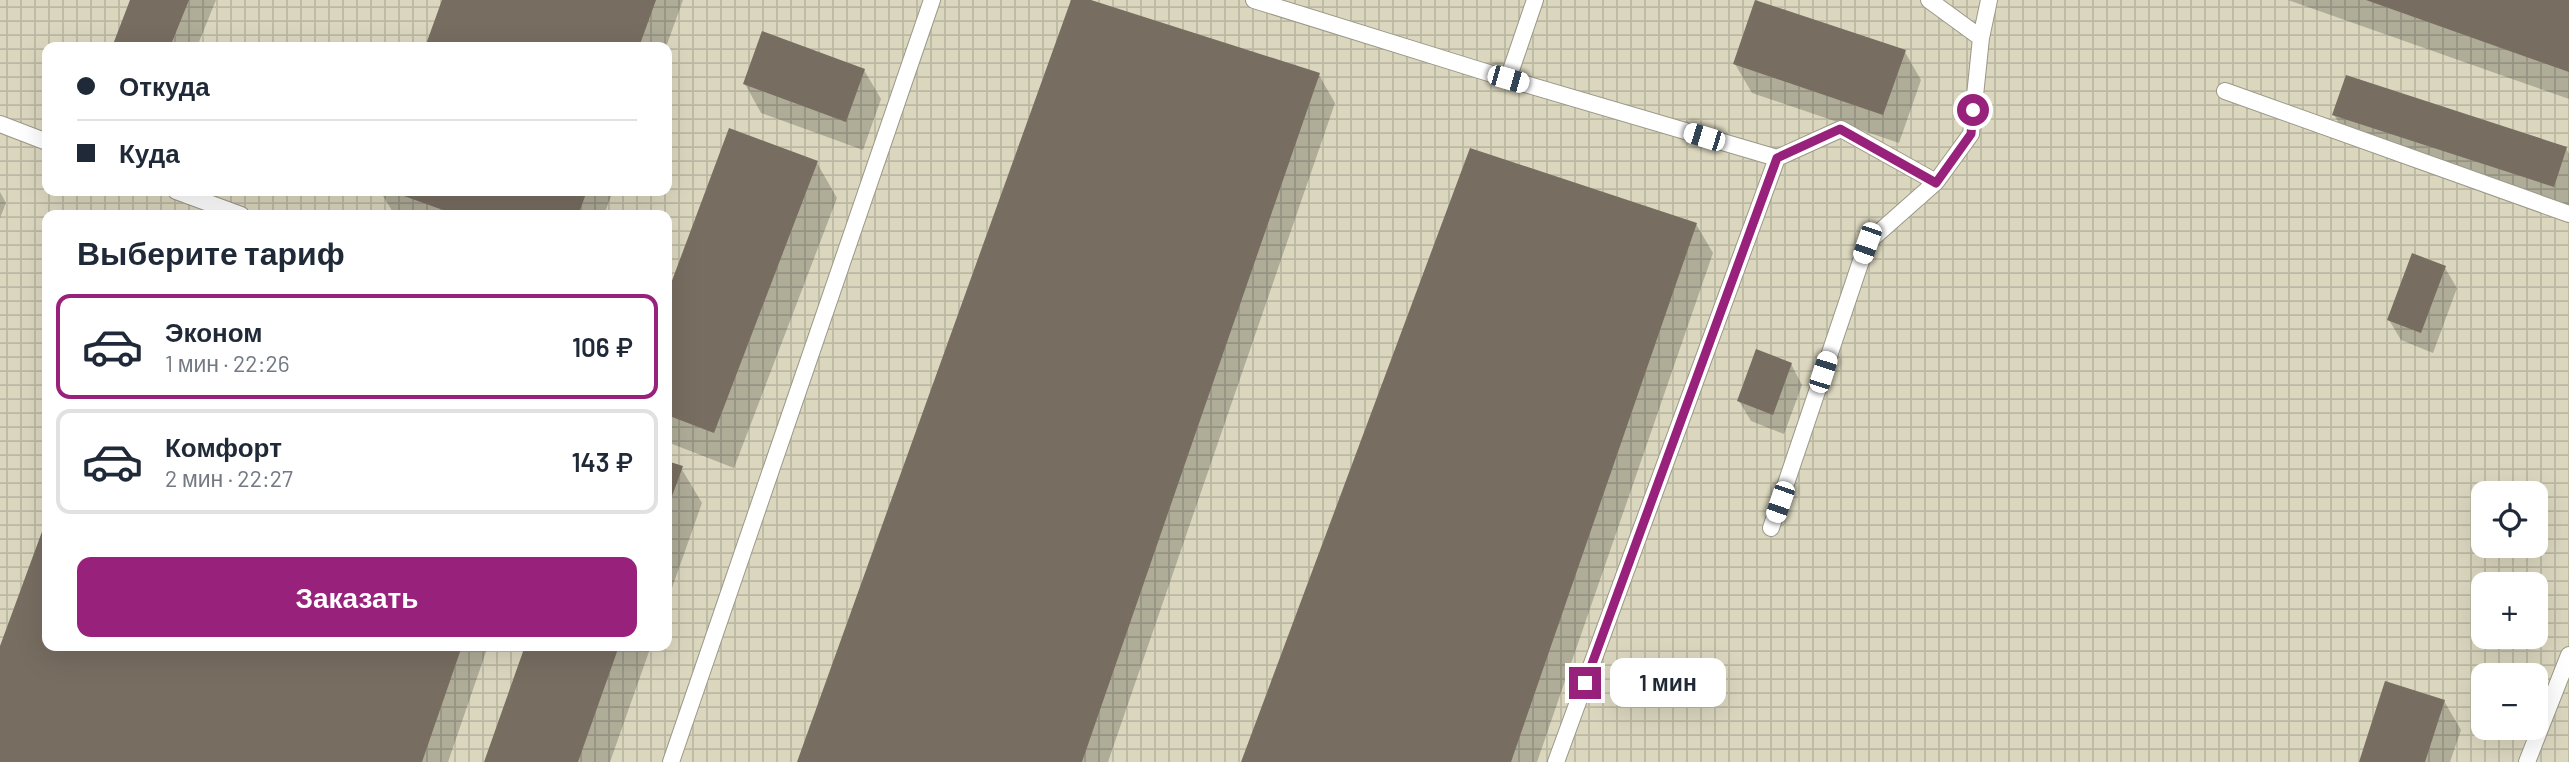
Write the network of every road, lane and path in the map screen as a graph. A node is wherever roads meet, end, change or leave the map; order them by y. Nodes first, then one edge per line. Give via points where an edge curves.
1 (932, 0) edge
2 (1254, 0) edge
3 (1535, 0) edge
4 (1929, 0) edge
5 (1989, 0) edge
6 (1280, 4) edge
7 (1981, 38) junction
8 (1508, 79) junction
9 (2225, 91) dead end
10 (0, 124) edge
11 (42, 140) edge
12 (1777, 158) junction
13 (1936, 183) junction
14 (190, 196) edge
15 (227, 210) edge
16 (2569, 214) edge
17 (1771, 528) dead end
18 (2569, 655) edge
19 (671, 762) edge
20 (1556, 762) edge
21 (2527, 762) edge

1 - 19 lane
2 - 6 lane
3 - 8 lane
4 - 7 lane
5 - 7 lane
6 - 8 lane
7 - 13 lane via 1971,134
8 - 12 lane
9 - 16 lane
10 - 11 lane
12 - 13 lane via 1840,129
12 - 20 lane
13 - 17 lane via 1867,243
14 - 15 lane
18 - 21 lane

